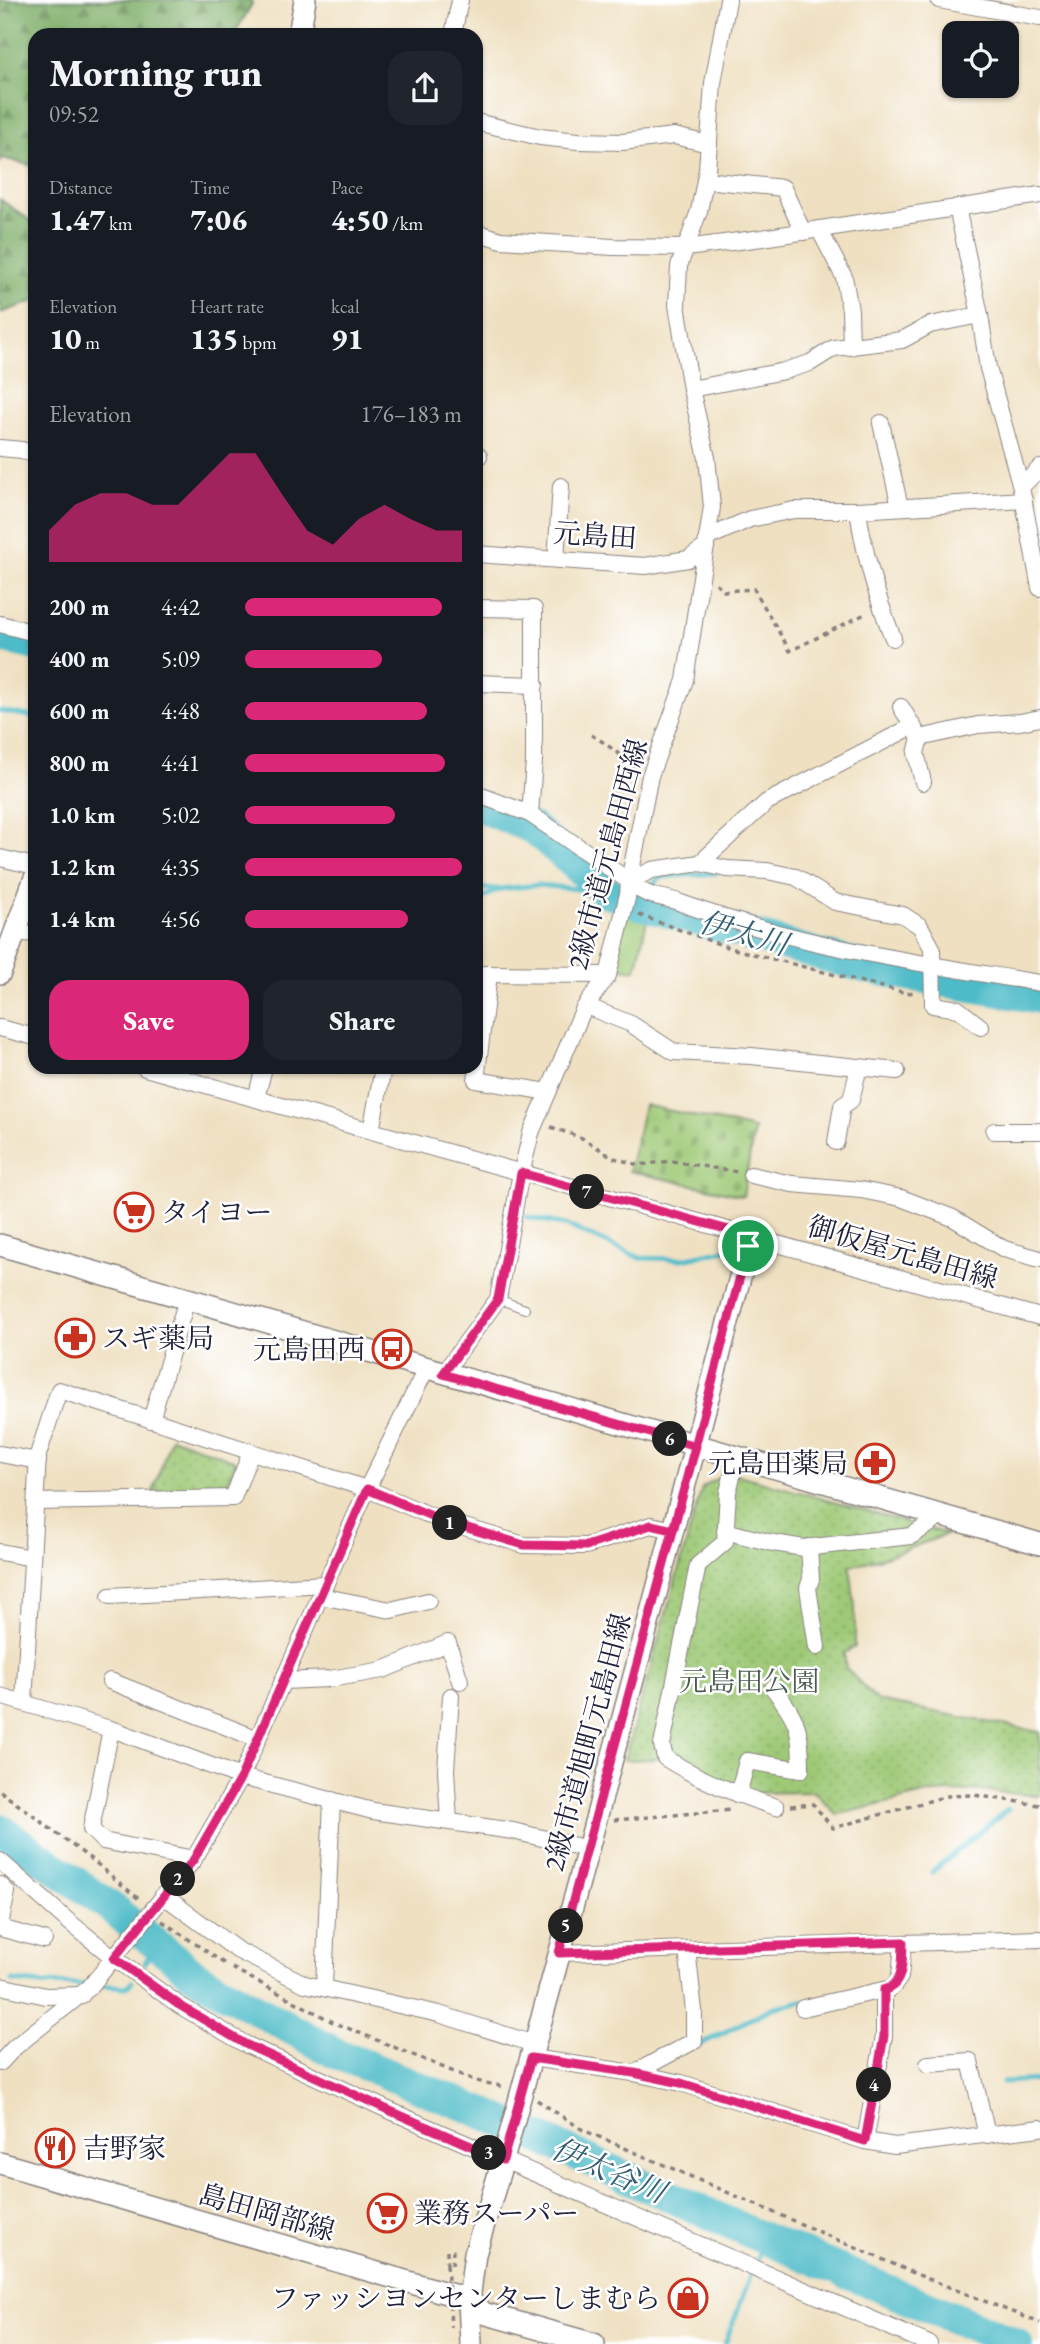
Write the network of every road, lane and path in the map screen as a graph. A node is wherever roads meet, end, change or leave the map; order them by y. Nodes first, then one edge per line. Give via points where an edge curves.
1 (305, 0) edge
2 (460, 0) edge
3 (728, 0) edge
4 (939, 0) edge
5 (1040, 18) edge
6 (300, 28) edge
7 (454, 28) edge
8 (483, 124) edge
9 (709, 144) junction
10 (705, 180) junction
11 (1040, 195) edge
12 (957, 207) junction
13 (819, 229) junction
14 (803, 232) junction
15 (483, 234) edge
16 (686, 248) junction
17 (980, 315) junction
18 (851, 347) junction
19 (691, 389) junction
20 (881, 423) dead end
21 (0, 448) edge
22 (28, 452) edge
23 (1040, 468) edge
24 (561, 486) dead end
25 (1023, 493) junction
26 (900, 507) junction
27 (858, 510) junction
28 (706, 543) junction
29 (483, 554) edge
30 (556, 559) junction
31 (702, 569) junction
32 (1040, 588) edge
33 (880, 606) junction
34 (483, 608) edge
35 (0, 624) edge
36 (28, 631) edge
37 (893, 638) dead end
38 (483, 682) edge
39 (535, 685) junction
40 (901, 707) dead end
41 (1040, 718) edge
42 (916, 732) junction
43 (591, 735) dead end
44 (650, 776) junction
45 (923, 782) dead end
46 (483, 797) edge
47 (530, 814) junction
48 (0, 858) edge
49 (700, 863) junction
50 (28, 864) edge
51 (629, 881) junction
52 (625, 906) junction
53 (25, 933) edge
54 (1, 964) edge
55 (933, 965) junction
56 (483, 974) edge
57 (608, 975) junction
58 (1040, 983) edge
59 (933, 991) junction
60 (586, 1006) junction
61 (981, 1027) dead end
62 (0, 1028) edge
63 (28, 1035) edge
64 (859, 1067) junction
65 (897, 1072) dead end
66 (167, 1074) edge
67 (262, 1074) edge
68 (382, 1074) edge
69 (476, 1074) edge
70 (548, 1092) junction
71 (256, 1098) junction
72 (536, 1122) junction
73 (994, 1130) dead end
74 (1040, 1130) edge
75 (371, 1131) junction
76 (836, 1142) dead end
77 (521, 1173) junction
78 (751, 1175) joint
79 (751, 1236) junction
80 (0, 1245) edge
81 (1040, 1259) edge
82 (187, 1299) junction
83 (498, 1299) junction
84 (524, 1309) dead end
85 (1040, 1317) edge
86 (435, 1371) junction
87 (150, 1420) junction
88 (696, 1446) junction
89 (251, 1452) junction
90 (0, 1454) edge
91 (38, 1461) junction
92 (735, 1465) dead end
93 (367, 1489) junction
94 (36, 1502) junction
95 (933, 1522) dead end
96 (673, 1530) junction
97 (725, 1531) junction
98 (1040, 1544) edge
99 (809, 1548) junction
100 (0, 1552) edge
101 (32, 1558) junction
102 (322, 1590) junction
103 (110, 1596) dead end
104 (428, 1601) dead end
105 (817, 1647) dead end
106 (110, 1681) dead end
107 (283, 1681) junction
108 (460, 1681) dead end
109 (773, 1688) dead end
110 (0, 1696) edge
111 (451, 1696) dead end
112 (24, 1703) junction
113 (111, 1729) junction
114 (258, 1739) junction
115 (241, 1777) junction
116 (0, 1791) edge
117 (332, 1800) junction
118 (736, 1802) junction
119 (1040, 1805) edge
120 (776, 1807) joint
121 (449, 1822) junction
122 (594, 1822) junction
123 (588, 1849) junction
124 (194, 1859) junction
125 (0, 1861) edge
126 (0, 1885) edge
127 (163, 1895) junction
128 (150, 1913) junction
129 (0, 1927) edge
130 (1040, 1939) edge
131 (44, 1940) dead end
132 (903, 1942) junction
133 (687, 1949) junction
134 (559, 1953) junction
135 (116, 1955) junction
136 (0, 1986) edge
137 (324, 1986) junction
138 (89, 1988) junction
139 (884, 1990) junction
140 (803, 2008) dead end
141 (532, 2051) junction
142 (0, 2063) edge
143 (928, 2064) dead end
144 (634, 2073) junction
145 (520, 2095) junction
146 (1040, 2128) edge
147 (988, 2134) junction
148 (865, 2141) junction
149 (503, 2160) junction
150 (0, 2163) edge
151 (452, 2277) dead end
152 (469, 2300) junction
153 (1040, 2323) edge
154 (451, 2327) dead end
155 (471, 2344) edge
156 (594, 2344) edge
157 (929, 2344) edge

1 - 6 street
2 - 7 street
3 - 9 street, 2級市道元島田西線 via 713,83
4 - 5 street
8 - 9 street via 579,141 674,136
9 - 10 street, 2級市道元島田西線
10 - 14 street via 783,188
10 - 16 street, 2級市道元島田西線
11 - 12 street
12 - 13 street
12 - 17 street
13 - 14 street
13 - 18 street via 844,277
14 - 16 street
15 - 16 street via 501,240
16 - 19 street, 2級市道元島田西線 via 679,267 677,306
17 - 18 street via 930,325 902,340
17 - 25 street via 988,368
18 - 19 street via 834,348 810,363 784,371
19 - 28 street, 2級市道元島田西線 via 707,458 712,507
20 - 26 street
21 - 22 street
23 - 25 street
24 - 30 street
25 - 26 street, 元島田
25 - 32 street
26 - 27 street, 元島田
27 - 28 street, 元島田 via 794,510 750,519
27 - 33 street via 863,549
28 - 30 street, 元島田 via 688,559 645,566
28 - 31 street, 2級市道元島田西線
29 - 30 street, 元島田
31 - 33 path via 724,591 754,589 790,651
31 - 44 street, 2級市道元島田西線 via 685,680
33 - 37 street
34 - 39 street via 534,610
35 - 36 street
38 - 39 street
39 - 47 street
40 - 42 street
41 - 42 street
42 - 45 street
42 - 49 street via 767,802
43 - 44 path
44 - 51 street, 2級市道元島田西線
46 - 47 street
47 - 51 street
48 - 50 street
49 - 51 street via 652,870
49 - 55 street via 796,877 835,902 903,915 920,926 932,948
51 - 52 street, 2級市道元島田西線
51 - 55 street via 643,894 816,944
52 - 57 street, 2級市道元島田西線
52 - 59 path via 730,948 906,993
53 - 54 street
55 - 58 street
55 - 59 street
56 - 57 street
57 - 60 street, 2級市道元島田西線
59 - 61 street via 933,1005 958,1009
60 - 64 street via 631,1024 674,1052
60 - 70 street, 2級市道元島田西線
62 - 63 street
64 - 65 street
64 - 76 street via 851,1100 842,1106
66 - 71 street, 御仮屋元島田線
67 - 71 street
68 - 75 street
69 - 70 street via 476,1080
70 - 72 street, 2級市道元島田西線
71 - 75 street, 御仮屋元島田線
72 - 77 street, 2級市道元島田西線
72 - 78 path via 639,1165 672,1161
73 - 74 street
75 - 77 street, 御仮屋元島田線
77 - 79 street, 御仮屋元島田線
77 - 83 street, 2級市道元島田西線
78 - 81 street via 901,1198 953,1218 1004,1249
79 - 85 street, 御仮屋元島田線
79 - 88 street, 2級市道旭町元島田線
80 - 82 street
82 - 86 street
82 - 87 street
83 - 84 lane
83 - 86 street
86 - 88 street
86 - 93 street
87 - 89 street
87 - 91 street via 59,1390
88 - 96 street, 2級市道旭町元島田線
88 - 98 street
89 - 93 street
89 - 94 street via 233,1498
90 - 91 street
91 - 94 street
92 - 97 street
93 - 96 street via 441,1520 524,1545 586,1546 651,1525
93 - 102 street
94 - 101 street
95 - 99 street via 911,1536
96 - 122 street, 2級市道旭町元島田線
97 - 99 street
97 - 118 street via 724,1542 698,1565 662,1745 665,1758
99 - 105 street via 808,1588
100 - 101 street
101 - 112 street
102 - 103 street
102 - 104 street via 391,1610
102 - 107 street
106 - 114 street
107 - 108 street via 383,1670 448,1643
107 - 114 street
109 - 118 street via 793,1713 801,1741 801,1770 747,1761
110 - 112 street
111 - 121 street via 446,1770
112 - 113 street
113 - 115 street
113 - 124 street via 91,1829 103,1841
114 - 115 street
115 - 117 street
115 - 124 street
116 - 128 path via 96,1863
117 - 121 street
117 - 137 street
118 - 120 street
118 - 122 path
119 - 120 path via 947,1796 832,1828 813,1804
121 - 123 street
122 - 123 street, 2級市道旭町元島田線
123 - 134 street, 2級市道旭町元島田線
124 - 127 street
125 - 135 street via 68,1921
126 - 129 street via 7,1892
127 - 128 street
127 - 137 street via 237,1950 304,1984
128 - 135 street
128 - 145 path via 250,1979 333,2022
129 - 131 street
130 - 132 street
132 - 133 street
132 - 139 street via 900,1977
133 - 134 street
133 - 144 street via 694,2041
134 - 141 street, 2級市道旭町元島田線
135 - 138 street
135 - 149 street via 179,2005 245,2044
136 - 138 street via 46,1996
137 - 141 street via 439,2014
138 - 142 street
139 - 140 street
139 - 148 street via 884,2036
141 - 144 street
141 - 145 street, 2級市道旭町元島田線
143 - 147 street via 970,2061
144 - 148 street via 681,2083
145 - 149 street, 2級市道旭町元島田線
145 - 153 path via 583,2130
146 - 147 street
147 - 148 street via 895,2146
149 - 152 street, 2級市道旭町元島田線 via 475,2254
149 - 157 street
150 - 152 street, 島田岡部線
151 - 154 path, bridge via 453,2251 447,2250
152 - 155 street, 2級市道旭町元島田線
152 - 156 street, 島田岡部線 via 483,2313

